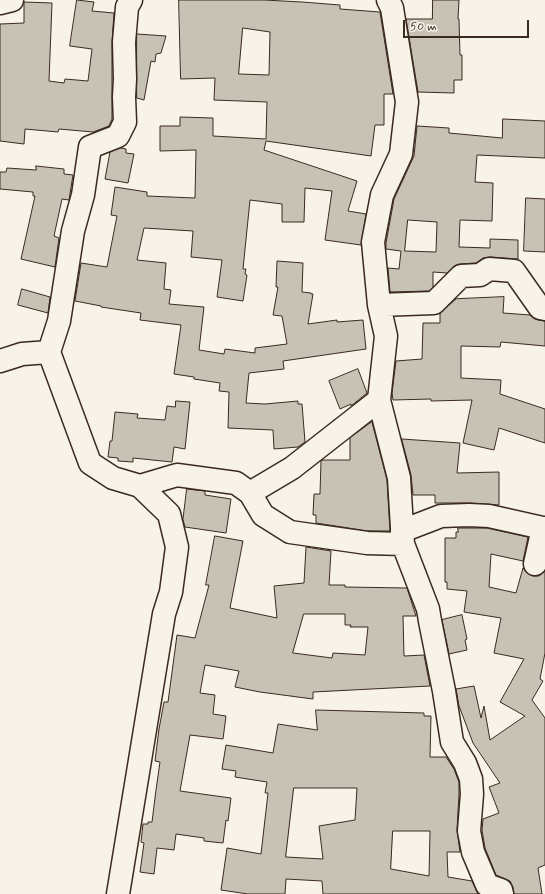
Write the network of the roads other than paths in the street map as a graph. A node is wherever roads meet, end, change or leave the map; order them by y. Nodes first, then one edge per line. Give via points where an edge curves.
1 (12, 0) edge
2 (131, 0) edge
3 (388, 0) edge
4 (0, 3) edge
5 (379, 305) junction
6 (545, 309) edge
7 (49, 352) junction
8 (0, 361) edge
9 (379, 400) junction
10 (140, 486) junction
11 (250, 493) junction
12 (544, 528) edge
13 (403, 537) junction
14 (535, 564) dead end
15 (118, 894) edge
16 (502, 894) edge

1 - 4 street
2 - 7 street via 127,7 124,42 125,122 118,136 90,147 84,195 73,232 59,321
3 - 5 street via 392,8 407,102 401,154 382,195 373,242
5 - 6 street via 434,303 461,276 480,275 489,269 514,270 540,308
5 - 9 street via 386,336
7 - 8 street via 22,354
7 - 10 street via 90,463 113,478
9 - 11 street via 292,468
9 - 13 street via 399,478
10 - 11 street via 177,475 236,483
10 - 15 street via 168,514 177,547
11 - 13 street via 263,515 290,532 367,543
12 - 13 street via 489,516 441,516
12 - 14 street
13 - 16 street via 428,609 452,742 465,763 470,779 472,794 469,831 473,852 487,885 501,890

